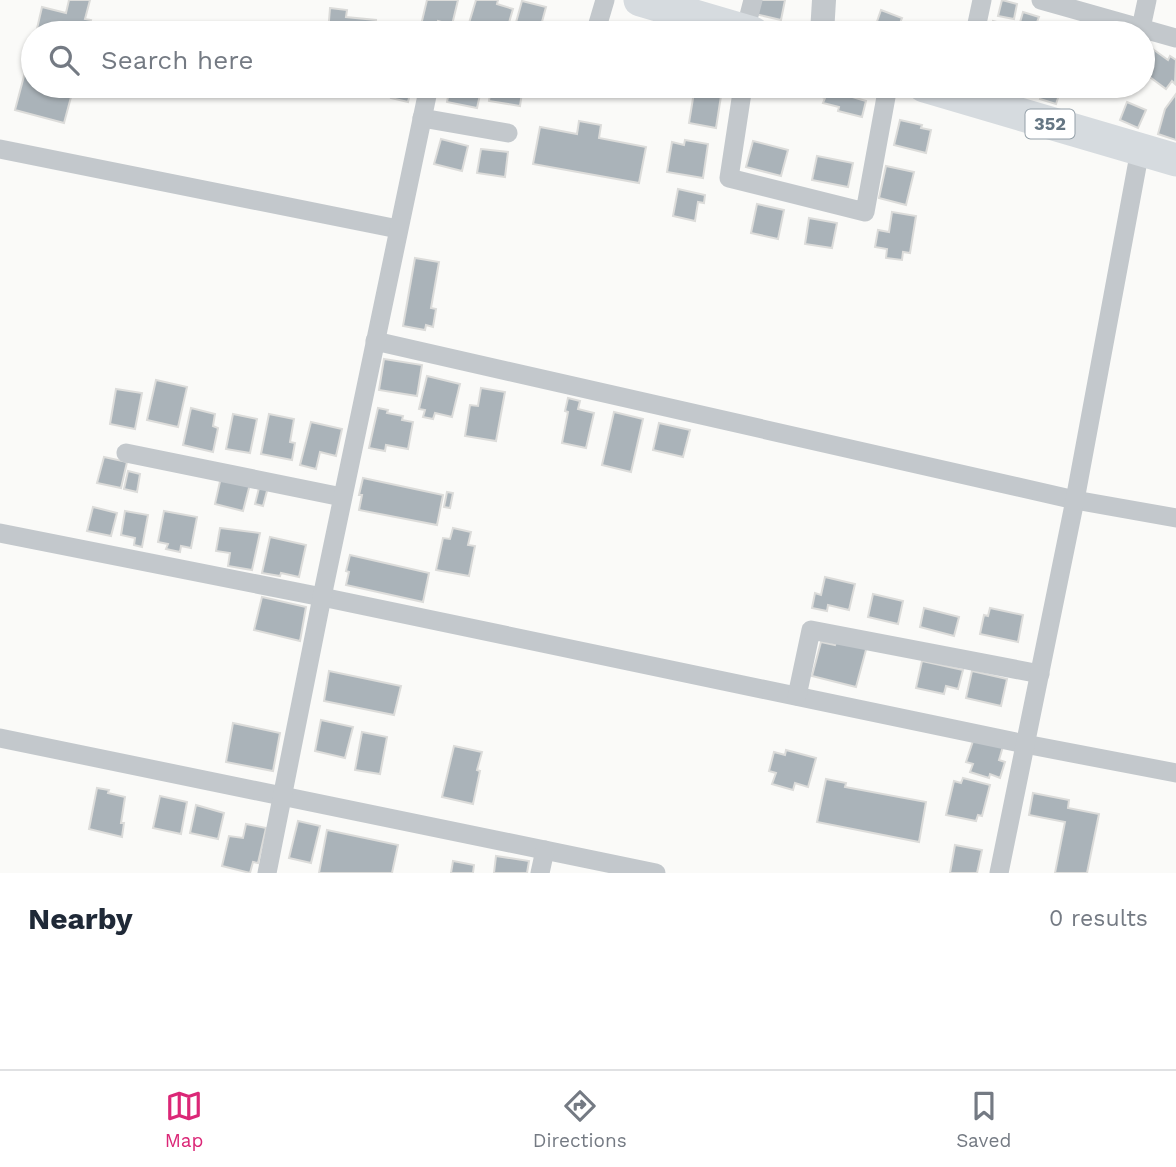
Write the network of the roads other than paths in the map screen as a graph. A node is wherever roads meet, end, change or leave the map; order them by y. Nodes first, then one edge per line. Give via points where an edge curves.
1 (606, 0) edge
2 (640, 0) edge
3 (824, 0) edge
4 (982, 0) edge
5 (1041, 0) edge
6 (1147, 0) edge
7 (1070, 4) edge
8 (679, 6) edge
9 (598, 21) edge
10 (733, 21) edge
11 (823, 21) edge
12 (978, 21) edge
13 (1120, 21) edge
14 (1142, 21) edge
15 (1155, 32) edge
16 (1176, 38) edge
17 (426, 98) edge
18 (741, 98) edge
19 (886, 98) edge
20 (984, 98) edge
21 (422, 118) junction
22 (508, 133) dead end
23 (0, 149) edge
24 (1140, 150) junction
25 (1176, 160) edge
26 (398, 229) junction
27 (375, 341) junction
28 (126, 453) dead end
29 (342, 497) junction
30 (1075, 500) junction
31 (1176, 518) edge
32 (0, 533) edge
33 (321, 597) junction
34 (1040, 674) junction
35 (797, 696) junction
36 (0, 737) edge
37 (1026, 744) junction
38 (1176, 773) edge
39 (283, 795) junction
40 (545, 850) junction
41 (267, 873) edge
42 (540, 873) edge
43 (656, 873) edge
44 (999, 873) edge

1 - 9 street
2 - 8 highway
3 - 11 street
4 - 12 street
5 - 7 street
6 - 14 street
7 - 13 street
8 - 10 highway
15 - 16 street
17 - 21 street
18 - 19 street via 729,178 865,212
20 - 24 highway, 352
21 - 22 street
21 - 26 street
23 - 26 street
24 - 25 highway, 352
24 - 30 street
26 - 27 street
27 - 29 street
27 - 30 street
28 - 29 street
29 - 33 street
30 - 31 street
30 - 34 street
32 - 33 street
33 - 35 street
33 - 39 street
34 - 35 street via 811,629
34 - 37 street
35 - 37 street
36 - 39 street
37 - 38 street
37 - 44 street
39 - 40 street
39 - 41 street
40 - 42 street
40 - 43 street

